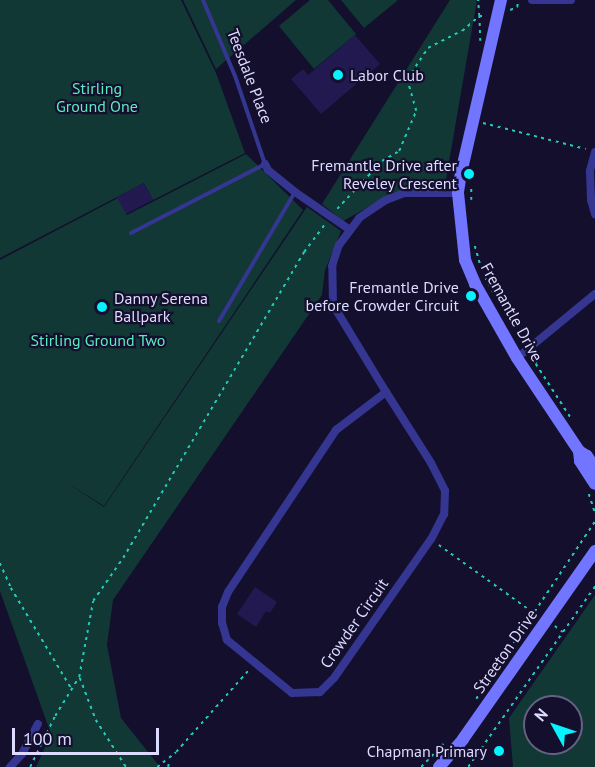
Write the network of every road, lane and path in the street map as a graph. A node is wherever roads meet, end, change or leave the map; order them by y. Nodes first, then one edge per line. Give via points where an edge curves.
1 (203, 0) edge
2 (478, 0) edge
3 (501, 0) edge
4 (518, 0) edge
5 (532, 0) edge
6 (571, 0) edge
7 (507, 14) dead end
8 (480, 132) dead end
9 (595, 151) edge
10 (265, 165) junction
11 (471, 182) dead end
12 (295, 192) junction
13 (458, 193) junction
14 (471, 203) dead end
15 (595, 214) edge
16 (331, 217) junction
17 (350, 230) junction
18 (131, 233) dead end
19 (474, 243) dead end
20 (595, 294) edge
21 (499, 302) dead end
22 (219, 321) dead end
23 (534, 345) junction
24 (517, 358) junction
25 (386, 392) junction
26 (575, 424) dead end
27 (579, 451) junction
28 (595, 468) edge
29 (591, 486) edge
30 (595, 501) edge
31 (592, 504) junction
32 (595, 513) edge
33 (595, 521) edge
34 (595, 525) edge
35 (431, 539) junction
36 (595, 551) edge
37 (0, 563) edge
38 (595, 586) edge
39 (535, 614) junction
40 (255, 664) junction
41 (79, 677) junction
42 (72, 689) junction
43 (474, 702) dead end
44 (38, 724) dead end
45 (448, 739) dead end
46 (472, 746) dead end
47 (480, 751) junction
48 (22, 754) junction
49 (170, 757) junction
50 (10, 767) edge
51 (20, 767) edge
52 (30, 767) edge
53 (126, 767) edge
54 (158, 767) edge
55 (168, 767) edge
56 (421, 767) edge
57 (439, 767) edge
58 (468, 767) edge

1 - 10 lane, Teesdale Place via 235,75
2 - 16 path via 479,16 462,31 429,48 407,79 416,111 399,151 382,161
3 - 13 street, Fremantle Drive
4 - 7 path via 517,7
5 - 6 street
8 - 9 path via 483,122
9 - 15 street via 590,171
10 - 12 street, Teesdale Place
10 - 18 lane
11 - 14 path
12 - 16 street, Teesdale Place
12 - 22 lane
13 - 17 street, Crowder Circuit via 404,193 371,209
13 - 24 street, Fremantle Drive via 465,260
16 - 17 street, Teesdale Place
16 - 41 path via 304,252 123,558 93,601
17 - 25 street, Crowder Circuit via 339,245 332,266 333,305
19 - 21 path via 483,273
20 - 23 street
23 - 24 street
23 - 26 path via 539,355 536,364
24 - 27 street, Fremantle Drive
25 - 35 street, Crowder Circuit via 445,491 444,514
25 - 40 street, Crowder Circuit via 336,430 228,592 222,607 227,640
27 - 28 street, Fremantle Drive
27 - 29 street, Fremantle Drive
29 - 31 path
30 - 31 path
31 - 32 path
33 - 34 path
34 - 39 path
35 - 39 path
35 - 40 street, Crowder Circuit via 334,678 320,692 292,693
36 - 57 street, Streeton Drive via 463,739
37 - 42 path
38 - 47 path
39 - 43 path
40 - 49 path
41 - 42 path
41 - 53 path via 96,720
42 - 52 path
44 - 48 street
45 - 56 path
46 - 47 path
47 - 58 path
48 - 50 street
48 - 51 street
49 - 54 path
49 - 55 path

